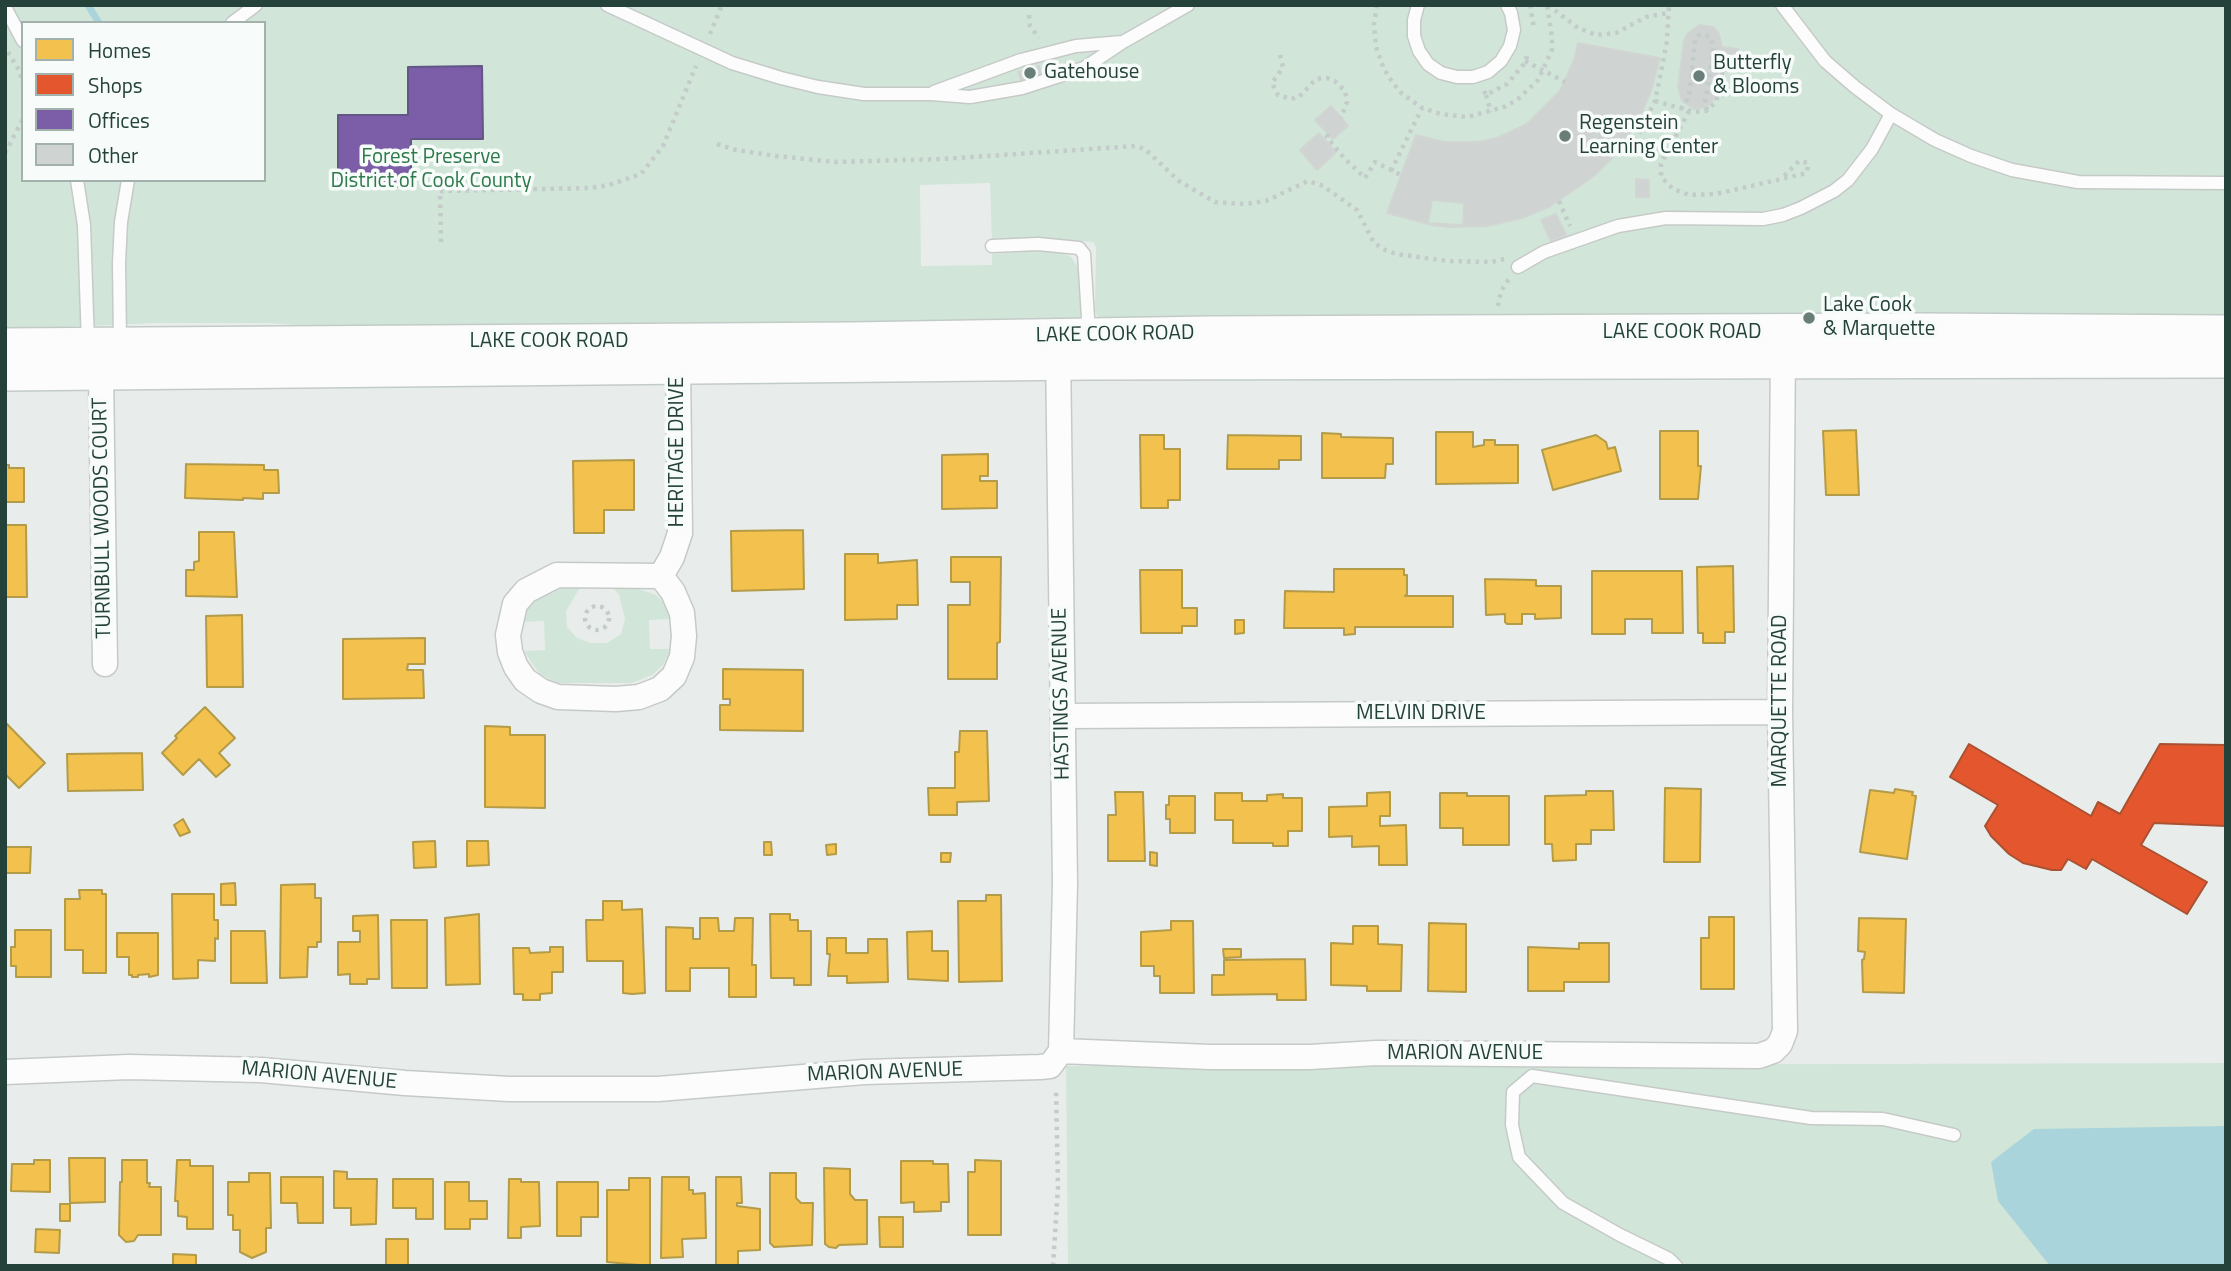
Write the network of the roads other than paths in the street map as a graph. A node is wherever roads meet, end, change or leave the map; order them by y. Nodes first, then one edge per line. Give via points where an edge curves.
1 (256, 5) edge
2 (607, 5) edge
3 (1188, 5) edge
4 (1418, 5) edge
5 (1507, 5) edge
6 (1782, 5) edge
7 (5, 7) edge
8 (235, 21) edge
9 (21, 37) edge
10 (1123, 41) junction
11 (931, 94) junction
12 (1891, 114) junction
13 (77, 182) edge
14 (128, 182) edge
15 (2226, 183) edge
16 (992, 246) dead end
17 (1518, 267) road end
18 (2226, 333) edge
19 (5, 346) edge
20 (1782, 346) junction
21 (1073, 349) junction
22 (103, 354) junction
23 (2226, 360) edge
24 (678, 366) junction
25 (5, 373) edge
26 (661, 576) junction
27 (105, 664) dead end
28 (1780, 712) junction
29 (1063, 716) junction
30 (1058, 1055) junction
31 (1759, 1056) joint
32 (5, 1072) edge
33 (1954, 1135) dead end
34 (1676, 1266) edge

1 - 8 lane
2 - 11 lane via 732,63 781,78 864,94
3 - 10 lane
4 - 5 lane via 1414,36 1419,51 1441,73 1457,77 1480,74 1501,61 1514,30
6 - 12 lane via 1825,61
7 - 9 lane
10 - 11 lane via 1076,46 1021,60
10 - 11 lane via 1084,68 1023,88 970,97
12 - 15 lane via 1970,156 2045,177 2078,182
12 - 17 lane via 1848,180 1801,208 1763,219 1638,222 1538,252
13 - 22 lane
14 - 22 lane
16 - 21 lane via 1038,244 1079,248 1084,254
18 - 20 main road, LAKE COOK ROAD
19 - 22 main road, LAKE COOK ROAD
20 - 21 main road, LAKE COOK ROAD
20 - 21 main road, LAKE COOK ROAD via 1497,333
20 - 23 main road, LAKE COOK ROAD
20 - 28 street, MARQUETTE ROAD
21 - 22 main road, LAKE COOK ROAD
21 - 24 main road, LAKE COOK ROAD
21 - 29 street, HASTINGS AVENUE
22 - 24 main road, LAKE COOK ROAD
22 - 25 main road, LAKE COOK ROAD
22 - 27 street, TURNBULL WOODS COURT
24 - 26 street, HERITAGE DRIVE via 680,533
26 - 26 street via 682,613 684,636 674,676 660,689 616,699 558,697 525,680 513,660 508,635 515,604 526,591 557,575
28 - 29 street, MELVIN DRIVE
28 - 31 street, MARQUETTE ROAD via 1785,1031 1773,1051
29 - 30 street, HASTINGS AVENUE via 1065,884
30 - 31 street, MARION AVENUE
30 - 32 street, MARION AVENUE via 1050,1066 1018,1069 864,1072 658,1088 509,1089 129,1066
33 - 34 lane via 1883,1119 1811,1118 1532,1076 1513,1092 1511,1125 1519,1157 1563,1203

